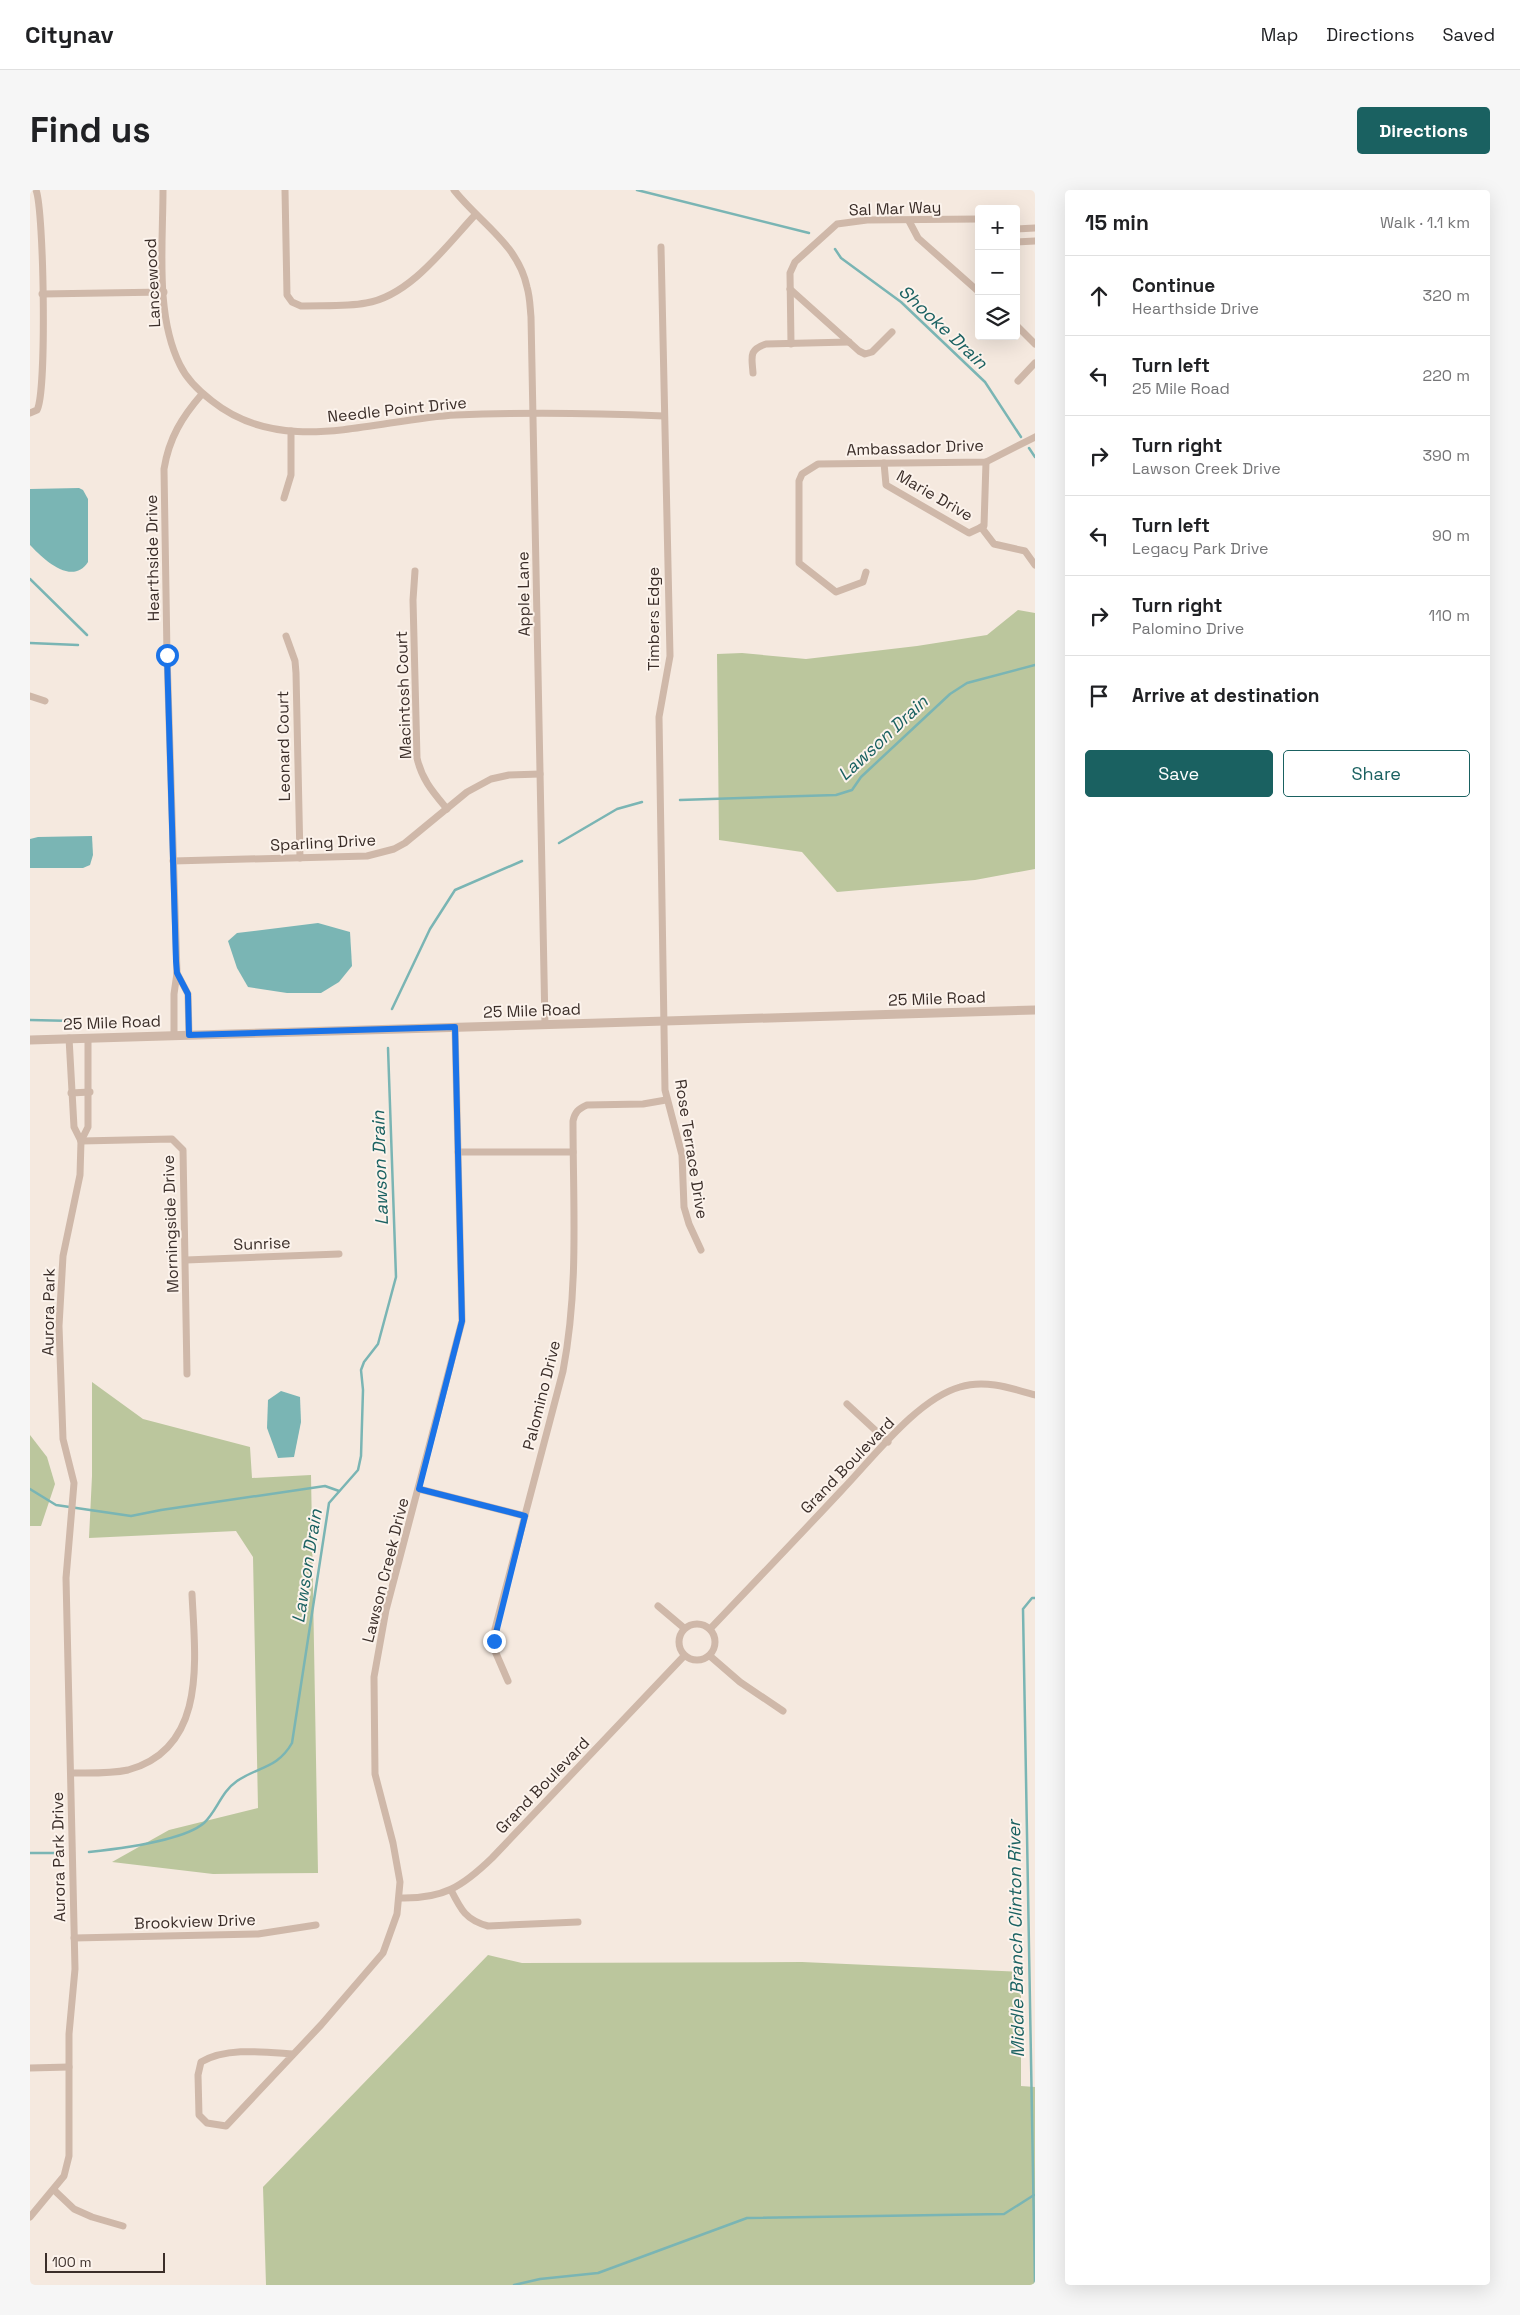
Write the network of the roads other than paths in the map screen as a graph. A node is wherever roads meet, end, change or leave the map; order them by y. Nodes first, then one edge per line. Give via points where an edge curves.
1 (36, 190) edge
2 (163, 190) edge
3 (285, 190) edge
4 (454, 190) edge
5 (475, 216) junction
6 (975, 219) edge
7 (909, 221) junction
8 (1035, 228) edge
9 (1020, 229) edge
10 (1035, 241) edge
11 (1020, 242) edge
12 (662, 247) dead end
13 (975, 288) edge
14 (790, 289) junction
15 (164, 292) junction
16 (42, 294) junction
17 (1020, 329) edge
18 (892, 332) dead end
19 (849, 342) junction
20 (791, 344) junction
21 (1035, 344) edge
22 (1035, 363) edge
23 (753, 373) dead end
24 (1018, 381) dead end
25 (202, 394) junction
26 (34, 411) edge
27 (533, 413) junction
28 (664, 416) junction
29 (291, 431) junction
30 (1035, 437) edge
31 (986, 462) junction
32 (884, 463) junction
33 (284, 498) dead end
34 (981, 527) junction
35 (1035, 565) edge
36 (415, 571) dead end
37 (866, 572) dead end
38 (286, 636) dead end
39 (30, 696) edge
40 (45, 700) dead end
41 (540, 774) junction
42 (446, 809) junction
43 (300, 858) junction
44 (173, 861) junction
45 (177, 973) junction
46 (1035, 1010) edge
47 (665, 1021) junction
48 (546, 1024) junction
49 (455, 1027) junction
50 (174, 1035) junction
51 (189, 1035) junction
52 (69, 1038) junction
53 (88, 1038) junction
54 (30, 1040) edge
55 (90, 1092) junction
56 (71, 1093) junction
57 (666, 1100) junction
58 (81, 1141) junction
59 (458, 1152) junction
60 (573, 1152) junction
61 (701, 1250) dead end
62 (339, 1254) dead end
63 (186, 1260) junction
64 (187, 1374) dead end
65 (1035, 1395) edge
66 (847, 1404) dead end
67 (888, 1442) junction
68 (74, 1483) joint
69 (419, 1489) junction
70 (525, 1516) junction
71 (192, 1594) dead end
72 (658, 1606) dead end
73 (684, 1628) junction
74 (710, 1629) junction
75 (684, 1656) junction
76 (710, 1656) junction
77 (508, 1681) dead end
78 (783, 1711) dead end
79 (70, 1773) junction
80 (451, 1890) junction
81 (400, 1898) junction
82 (578, 1922) dead end
83 (316, 1925) dead end
84 (74, 1938) junction
85 (293, 2054) junction
86 (69, 2067) junction
87 (30, 2068) edge
88 (54, 2190) junction
89 (30, 2217) edge
90 (123, 2226) dead end

1 - 16 street
2 - 15 street, Lancewood
3 - 5 street via 287,295 300,306 368,303 392,294 414,280
4 - 5 street, Apple Lane
5 - 27 street, Apple Lane via 514,256 527,287 531,318
6 - 7 street, Sal Mar Way
7 - 13 street via 918,238
7 - 14 street, Sal Mar Way via 867,220 837,224 795,262 790,273
8 - 9 street
10 - 11 street
12 - 28 street, Timbers Edge
14 - 19 street
14 - 20 street, Sal Mar Way
15 - 16 street
15 - 25 street, Lancewood via 168,335 180,366
16 - 26 street via 41,399
17 - 21 street
18 - 19 street via 872,352 865,354
19 - 20 street
20 - 23 street via 766,344 755,348 752,352
22 - 24 street
25 - 29 street, Needle Point Drive via 245,422
25 - 44 street, Hearthside Drive via 174,432 164,469
27 - 28 street, Needle Point Drive
27 - 29 street, Needle Point Drive via 434,416 364,429
27 - 41 street, Apple Lane
28 - 47 street, Timbers Edge via 670,656 658,717
29 - 33 street via 291,474
30 - 31 street, Ambassador Drive
31 - 32 street, Ambassador Drive
31 - 34 street, Marie Drive via 985,516
32 - 34 street, Marie Drive via 886,485 969,533
32 - 37 street, Ambassador Drive via 818,464 802,474 799,481 799,563 836,592 863,582
34 - 35 street via 994,544 1025,551
36 - 42 street, Macintosh Court via 417,758 426,784
38 - 43 street, Leonard Court via 296,673
39 - 40 street
41 - 42 street, Sparling Drive via 491,779
41 - 48 street, Apple Lane
42 - 43 street, Sparling Drive via 394,849 367,856
43 - 44 street, Sparling Drive
44 - 45 street, Hearthside Drive
45 - 50 street, Hearthside Drive
45 - 51 street, Hearthside Drive via 188,994
46 - 47 street, 25 Mile Road
47 - 48 street, 25 Mile Road
47 - 57 street, Rose Terrace Drive
48 - 49 street, 25 Mile Road
49 - 51 street, 25 Mile Road
49 - 59 street, Lawson Creek Drive
50 - 51 street, 25 Mile Road
50 - 53 street, 25 Mile Road
52 - 53 street, 25 Mile Road
52 - 54 street, 25 Mile Road
52 - 56 street, Aurora Park
53 - 55 street, Aurora Park
55 - 56 street
55 - 58 street, Aurora Park via 88,1126
56 - 58 street, Aurora Park via 74,1128
57 - 60 street, Palomino Drive via 643,1104 587,1105 578,1109 572,1121
57 - 61 street, Rose Terrace Drive via 682,1155 685,1212
58 - 63 street, Morningside Drive via 172,1139 183,1150
58 - 68 street, Aurora Park via 80,1175 63,1256 60,1290 63,1439
59 - 60 street
59 - 69 street, Lawson Creek Drive via 462,1321
60 - 70 street, Palomino Drive via 575,1269 570,1334
62 - 63 street, Sunrise
63 - 64 street, Morningside Drive
65 - 67 street, Grand Boulevard via 995,1385 962,1386 933,1399
66 - 67 street
67 - 74 street, Grand Boulevard
68 - 79 street, Aurora Park Drive via 66,1578
69 - 70 street
69 - 81 street, Lawson Creek Drive via 386,1610 374,1677 375,1774 393,1842
70 - 77 street, Palomino Drive via 494,1641 498,1661
71 - 79 street via 192,1695 190,1709 171,1744 159,1756 126,1770
72 - 73 street
73 - 74 street via 700,1624
73 - 75 street via 679,1644
74 - 76 street via 715,1644
75 - 76 street via 696,1660
75 - 80 street, Grand Boulevard via 492,1858 465,1883
76 - 78 street via 740,1682
79 - 84 street, Aurora Park Drive
80 - 81 street, Grand Boulevard via 420,1898
80 - 82 street via 465,1914 476,1923 488,1926
81 - 85 street, Lawson Creek Drive via 383,1953
83 - 84 street, Brookview Drive via 258,1934
84 - 86 street, Aurora Park Drive via 75,1984
85 - 85 street, Lawson Creek Drive via 226,2126 207,2123 198,2114 201,2062 213,2055 262,2051
86 - 87 street
86 - 88 street, Aurora Park Drive via 69,2156 64,2176
88 - 89 street, Aurora Park Drive
88 - 90 street via 74,2208

